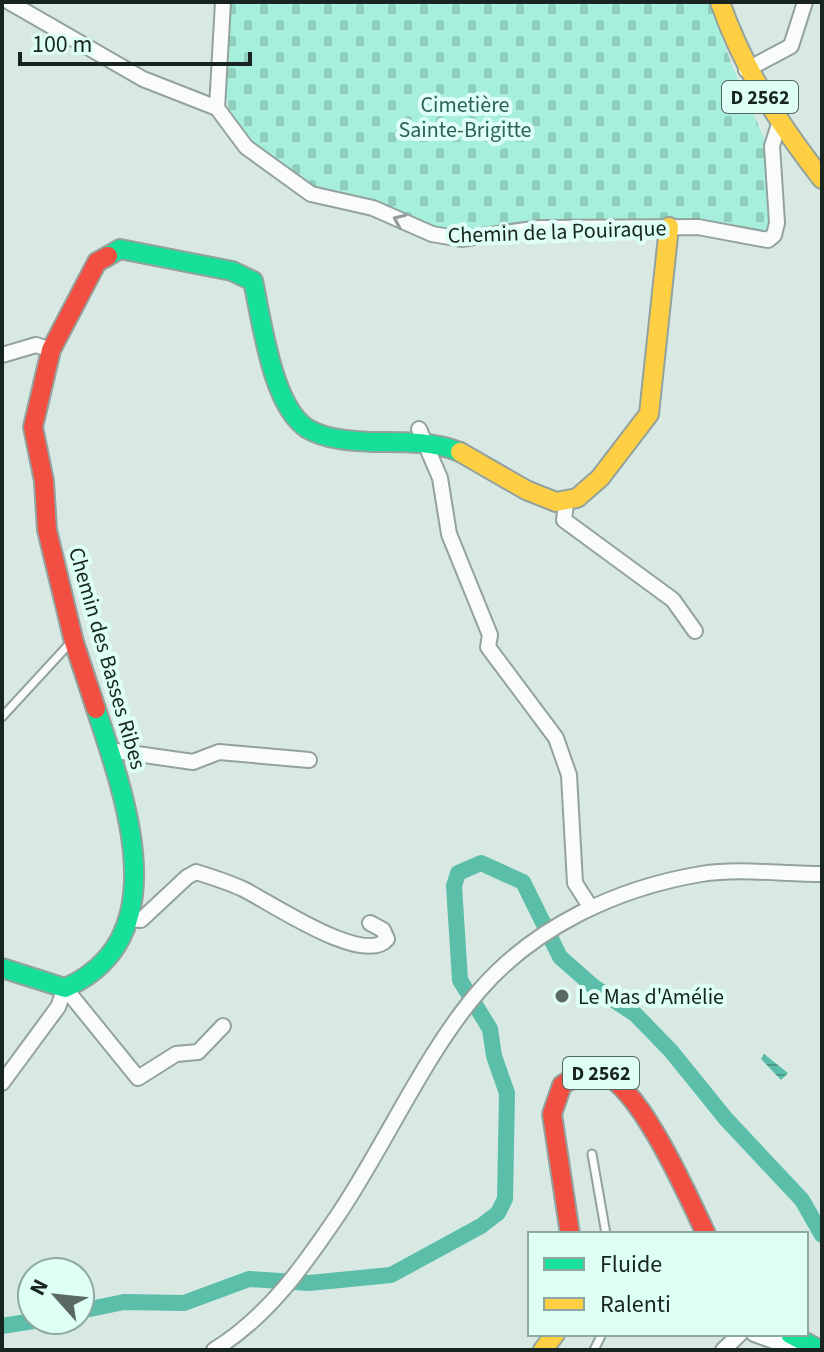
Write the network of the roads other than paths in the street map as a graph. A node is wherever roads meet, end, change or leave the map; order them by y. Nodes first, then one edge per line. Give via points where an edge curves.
1 (9, 2) edge
2 (223, 2) edge
3 (720, 2) edge
4 (805, 2) edge
5 (746, 70) junction
6 (217, 108) junction
7 (779, 124) junction
8 (822, 179) edge
9 (669, 227) junction
10 (51, 350) junction
11 (2, 355) edge
12 (421, 436) junction
13 (566, 503) junction
14 (695, 631) dead end
15 (74, 639) junction
16 (2, 717) edge
17 (109, 750) junction
18 (309, 760) dead end
19 (822, 874) edge
20 (584, 911) junction
21 (128, 919) junction
22 (370, 923) dead end
23 (2, 968) edge
24 (65, 988) junction
25 (223, 1026) dead end
26 (2, 1083) edge
27 (592, 1154) dead end
28 (570, 1232) edge
29 (606, 1232) edge
30 (705, 1232) edge
31 (738, 1336) edge
32 (760, 1336) edge
33 (794, 1336) edge
34 (820, 1349) edge
35 (214, 1350) edge
36 (723, 1350) edge
37 (798, 1350) edge

1 - 6 street via 143,79
2 - 6 street
3 - 5 street, D 2562
4 - 5 street via 791,46
5 - 7 street, D 2562
9 -> 6 street, Chemin de la Pouiraque via 540,228 461,239 432,234 373,208 311,194 246,147
7 - 8 street, D 2562
7 - 9 street, Chemin de la Pouiraque via 772,146 777,178 774,235 757,240 698,227
9 - 13 street via 648,416 583,497
10 - 11 street via 36,345
10 - 12 street, Chemin des Basses Ribes via 97,262 120,249 232,271 253,281 282,400 296,420 314,434 334,438
10 - 15 street, Chemin des Basses Ribes via 33,427 47,530
12 - 13 street, Chemin des Basses Ribes via 545,498
12 - 20 street via 440,478 449,534 490,635 488,647 556,738 569,775 575,883
13 - 14 street via 564,520 673,600
15 - 16 lane
15 - 17 street, Chemin des Basses Ribes
17 - 18 street via 193,762 219,752
17 - 21 street, Chemin des Basses Ribes via 135,847
19 - 20 street via 703,874 620,894
20 - 35 street via 501,967 458,1018 305,1263 265,1310
21 - 22 street via 141,920 196,872 242,888 330,934 363,946 381,946 387,939 383,930
21 - 24 street, Chemin des Basses Ribes via 107,956 81,981
23 - 24 street
24 - 25 street via 138,1078 176,1054 198,1052
24 - 26 street via 58,1007
27 - 29 lane
28 - 30 street, D 2562 via 552,1114 562,1085 588,1072 604,1073 633,1099
31 - 36 street
32 - 37 street
33 - 34 street

